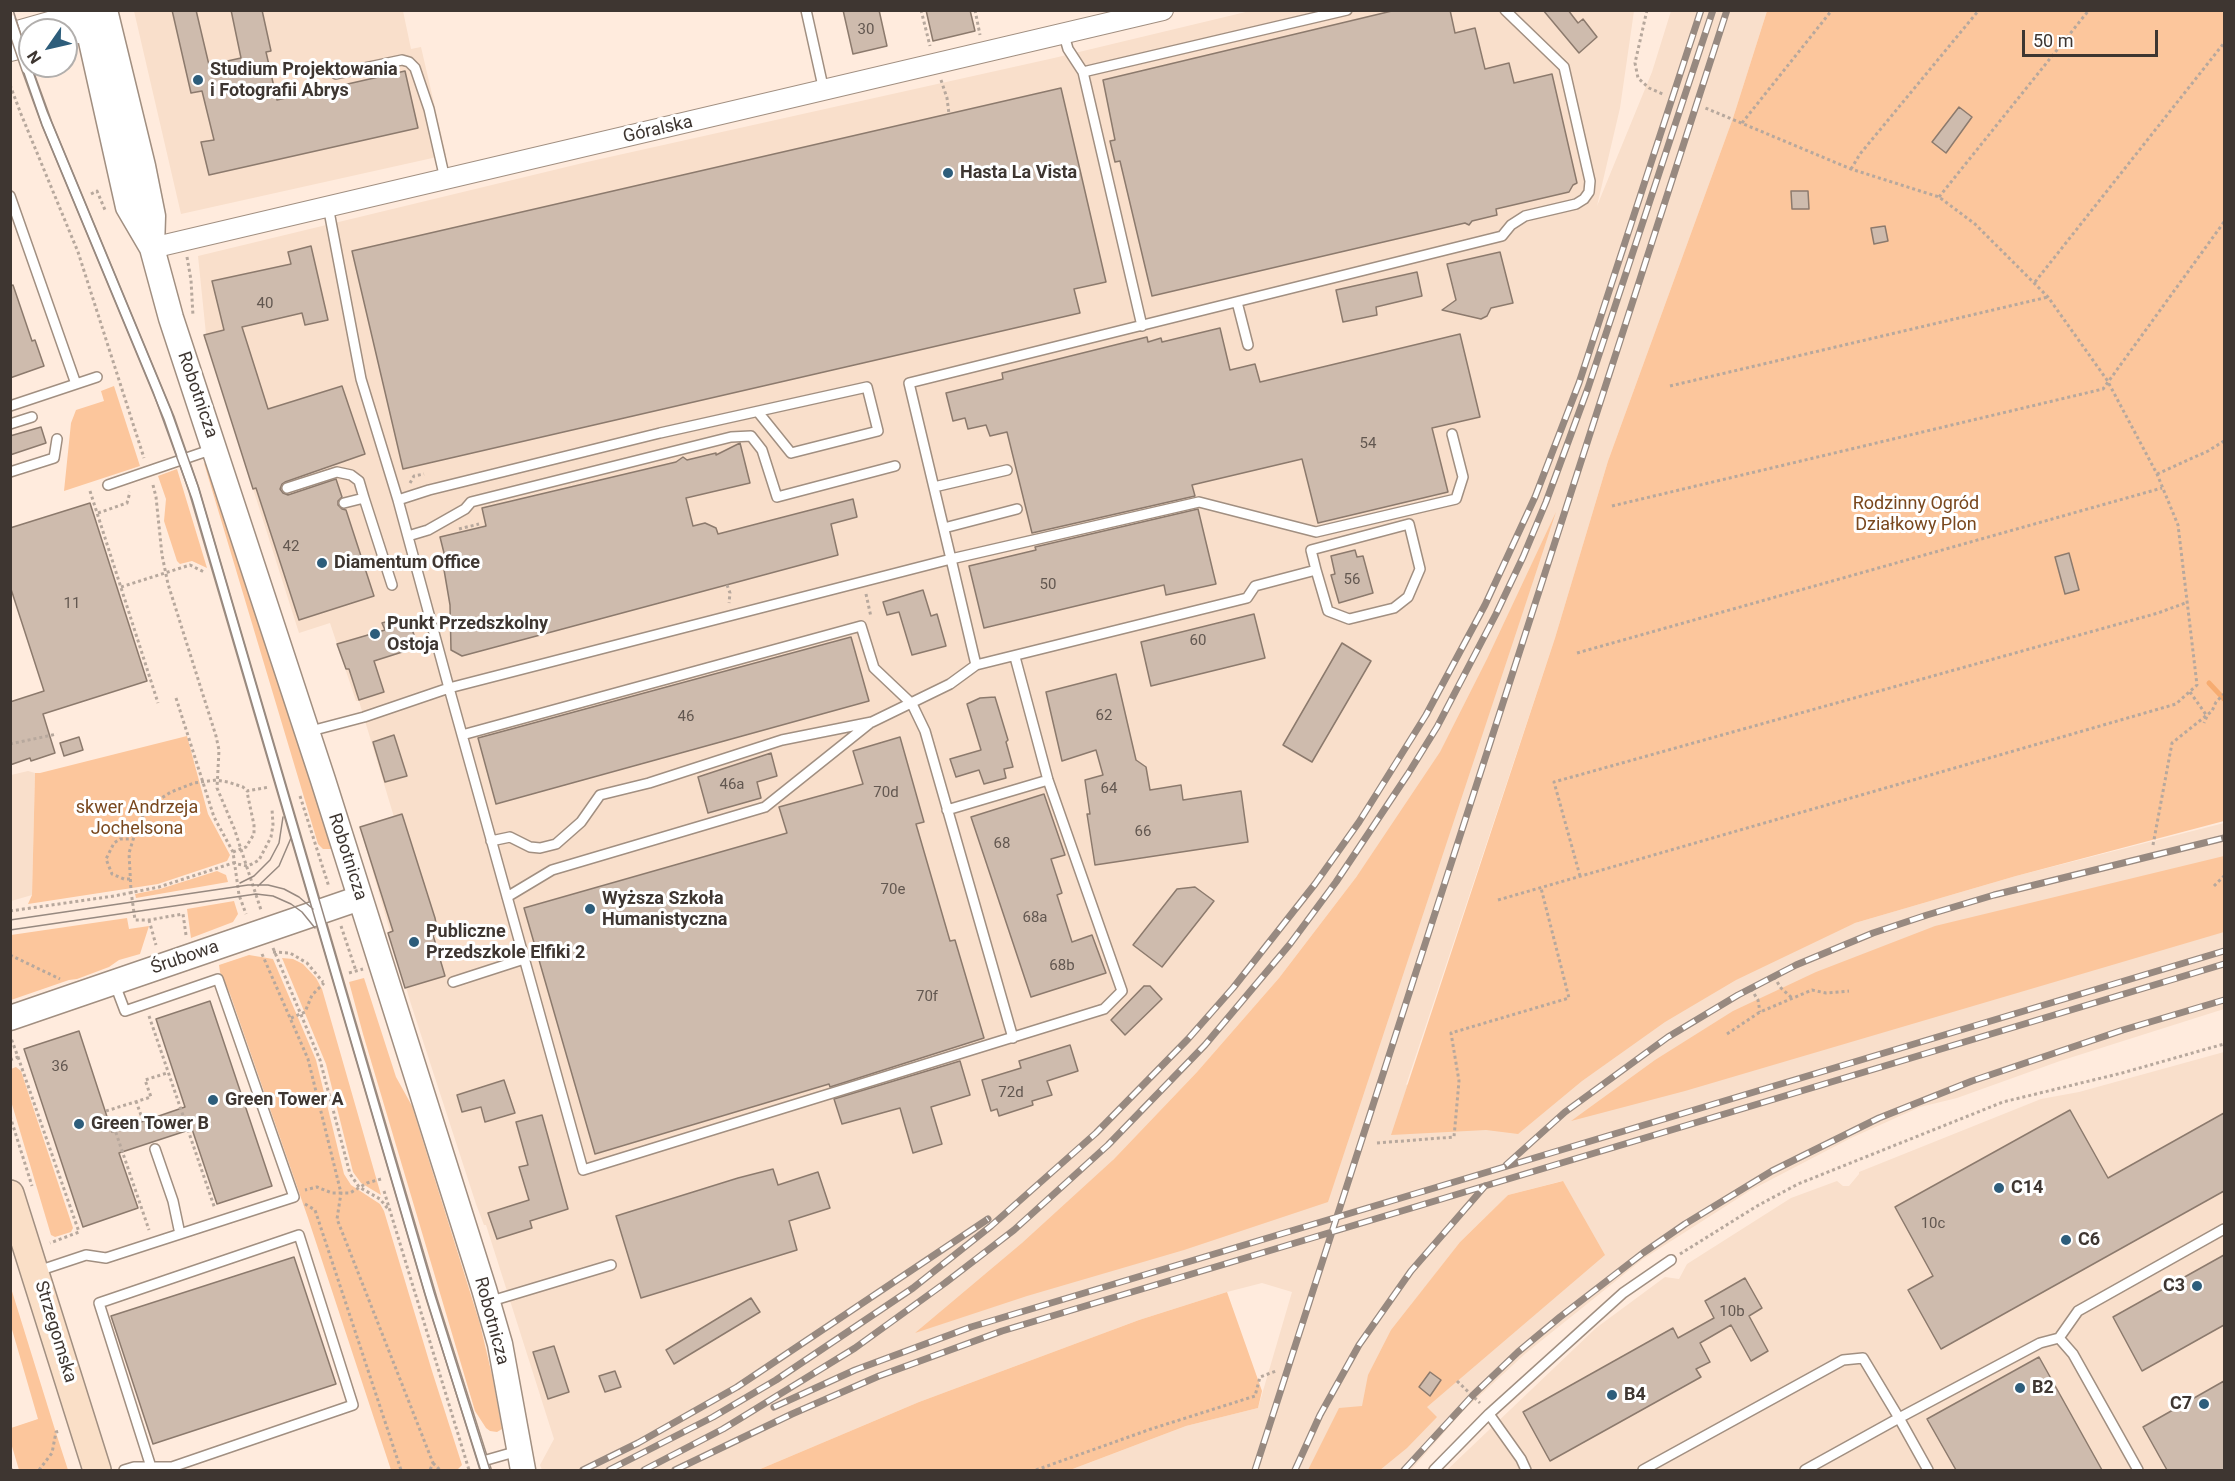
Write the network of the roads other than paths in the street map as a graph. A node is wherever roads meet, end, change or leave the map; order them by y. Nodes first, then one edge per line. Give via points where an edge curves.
1 (806, 10) edge
2 (1163, 10) edge
3 (1347, 10) edge
4 (1505, 10) edge
5 (10, 19) edge
6 (85, 20) edge
7 (10, 33) edge
8 (1064, 35) junction
9 (1083, 72) junction
10 (336, 74) dead end
11 (824, 91) junction
12 (446, 179) junction
13 (10, 196) edge
14 (328, 206) junction
15 (152, 248) junction
16 (1237, 302) junction
17 (1142, 326) junction
18 (1248, 345) dead end
19 (97, 377) dead end
20 (76, 384) junction
21 (10, 406) edge
22 (758, 412) junction
23 (32, 417) dead end
24 (10, 424) edge
25 (1452, 434) dead end
26 (57, 439) dead end
27 (215, 448) junction
28 (184, 459) junction
29 (895, 466) dead end
30 (1007, 470) dead end
31 (10, 472) edge
32 (108, 486) dead end
33 (287, 488) dead end
34 (934, 488) junction
35 (364, 498) junction
36 (398, 500) junction
37 (344, 503) dead end
38 (1017, 509) dead end
39 (944, 528) junction
40 (408, 536) junction
41 (951, 559) junction
42 (1316, 570) junction
43 (392, 585) dead end
44 (1015, 657) junction
45 (976, 665) junction
46 (449, 688) junction
47 (912, 704) junction
48 (872, 722) junction
49 (307, 732) junction
50 (462, 735) junction
51 (1048, 780) junction
52 (947, 810) junction
53 (491, 841) junction
54 (507, 897) junction
55 (360, 898) junction
56 (318, 911) junction
57 (524, 959) junction
58 (114, 982) junction
59 (453, 982) dead end
60 (10, 1018) edge
61 (1012, 1038) junction
62 (155, 1149) dead end
63 (22, 1191) edge
64 (2224, 1229) edge
65 (17, 1233) edge
66 (184, 1233) junction
67 (1671, 1260) road end
68 (611, 1264) dead end
69 (36, 1272) junction
70 (488, 1302) junction
71 (2059, 1338) junction
72 (1489, 1414) junction
73 (1899, 1418) junction
74 (521, 1460) edge
75 (484, 1466) edge
76 (151, 1467) junction
77 (97, 1470) edge
78 (124, 1470) edge
79 (1434, 1470) edge
80 (1526, 1470) edge
81 (1643, 1470) edge
82 (1805, 1470) edge
83 (1928, 1470) edge
84 (2138, 1470) edge

1 - 11 lane
2 - 8 street, Góralska
3 - 9 lane
4 - 16 lane via 1564,67 1590,181 1584,199 1525,216 1502,236
5 - 28 lane, bridge via 43,113
6 - 7 street
6 - 15 street, Robotnicza via 128,207
8 - 9 lane
8 - 11 street, Góralska
9 - 17 lane
10 - 12 lane via 402,60 409,62 415,68 429,109
11 - 12 street, Góralska
12 - 14 street, Góralska
13 - 20 lane
14 - 15 street, Góralska
14 - 36 lane via 361,379
15 - 27 street, Robotnicza
16 - 17 lane
16 - 18 lane
17 - 34 lane via 909,383
19 - 20 lane
20 - 21 lane
22 - 22 lane via 867,387 878,430 791,453
22 - 36 lane via 660,432
23 - 24 lane
25 - 41 lane via 1463,477 1456,499 1316,532 1199,502
26 - 31 lane via 54,458
27 - 28 lane
27 - 49 street, Robotnicza
28 - 32 lane
28 - 56 lane
29 - 40 lane via 777,497 762,450 751,436 730,437 471,502 428,530
30 - 34 lane
33 - 35 lane via 337,472 351,475 359,482
34 - 39 lane
35 - 37 lane
35 - 43 lane
36 - 40 lane
38 - 39 lane
39 - 41 lane
40 - 46 lane
41 - 45 lane
41 - 46 lane
42 - 42 lane via 1329,611 1349,619 1394,608 1408,597 1420,569 1409,524 1311,550
42 - 44 lane via 1256,586 1247,598
44 - 45 lane
44 - 51 lane
45 - 47 lane
46 - 49 lane
46 - 50 lane
47 - 48 lane
47 - 50 lane via 874,668 861,626
47 - 52 lane via 925,731
48 - 53 lane via 782,740 600,795 581,822 556,844 530,847 510,837
48 - 54 lane via 765,807 552,870
49 - 55 street, Robotnicza
50 - 53 lane
51 - 52 lane
51 - 61 lane via 1122,991 1104,1010
52 - 61 lane
53 - 54 lane
54 - 57 lane
55 - 56 street, Śrubowa
55 - 70 street, Robotnicza
56 - 58 street, Śrubowa
56 - 75 lane
57 - 59 lane
57 - 61 lane via 583,1170
58 - 60 street, Śrubowa
58 - 66 lane via 125,1011 219,979 294,1197
62 - 66 lane
63 - 65 main road, Strzegomska
64 - 71 lane via 2078,1311
65 - 69 main road, Strzegomska
66 - 69 lane via 106,1258 86,1255
67 - 72 lane via 1623,1293
68 - 70 lane
69 - 77 main road, Strzegomska
70 - 74 street, Robotnicza via 500,1344
71 - 73 lane via 2040,1343
71 - 84 lane via 2073,1354
72 - 79 lane
72 - 80 lane
73 - 81 lane via 1863,1359 1843,1360
73 - 82 lane
73 - 83 lane
74 - 75 lane
76 - 76 lane via 172,1467 353,1405 299,1235 99,1303
76 - 78 lane

